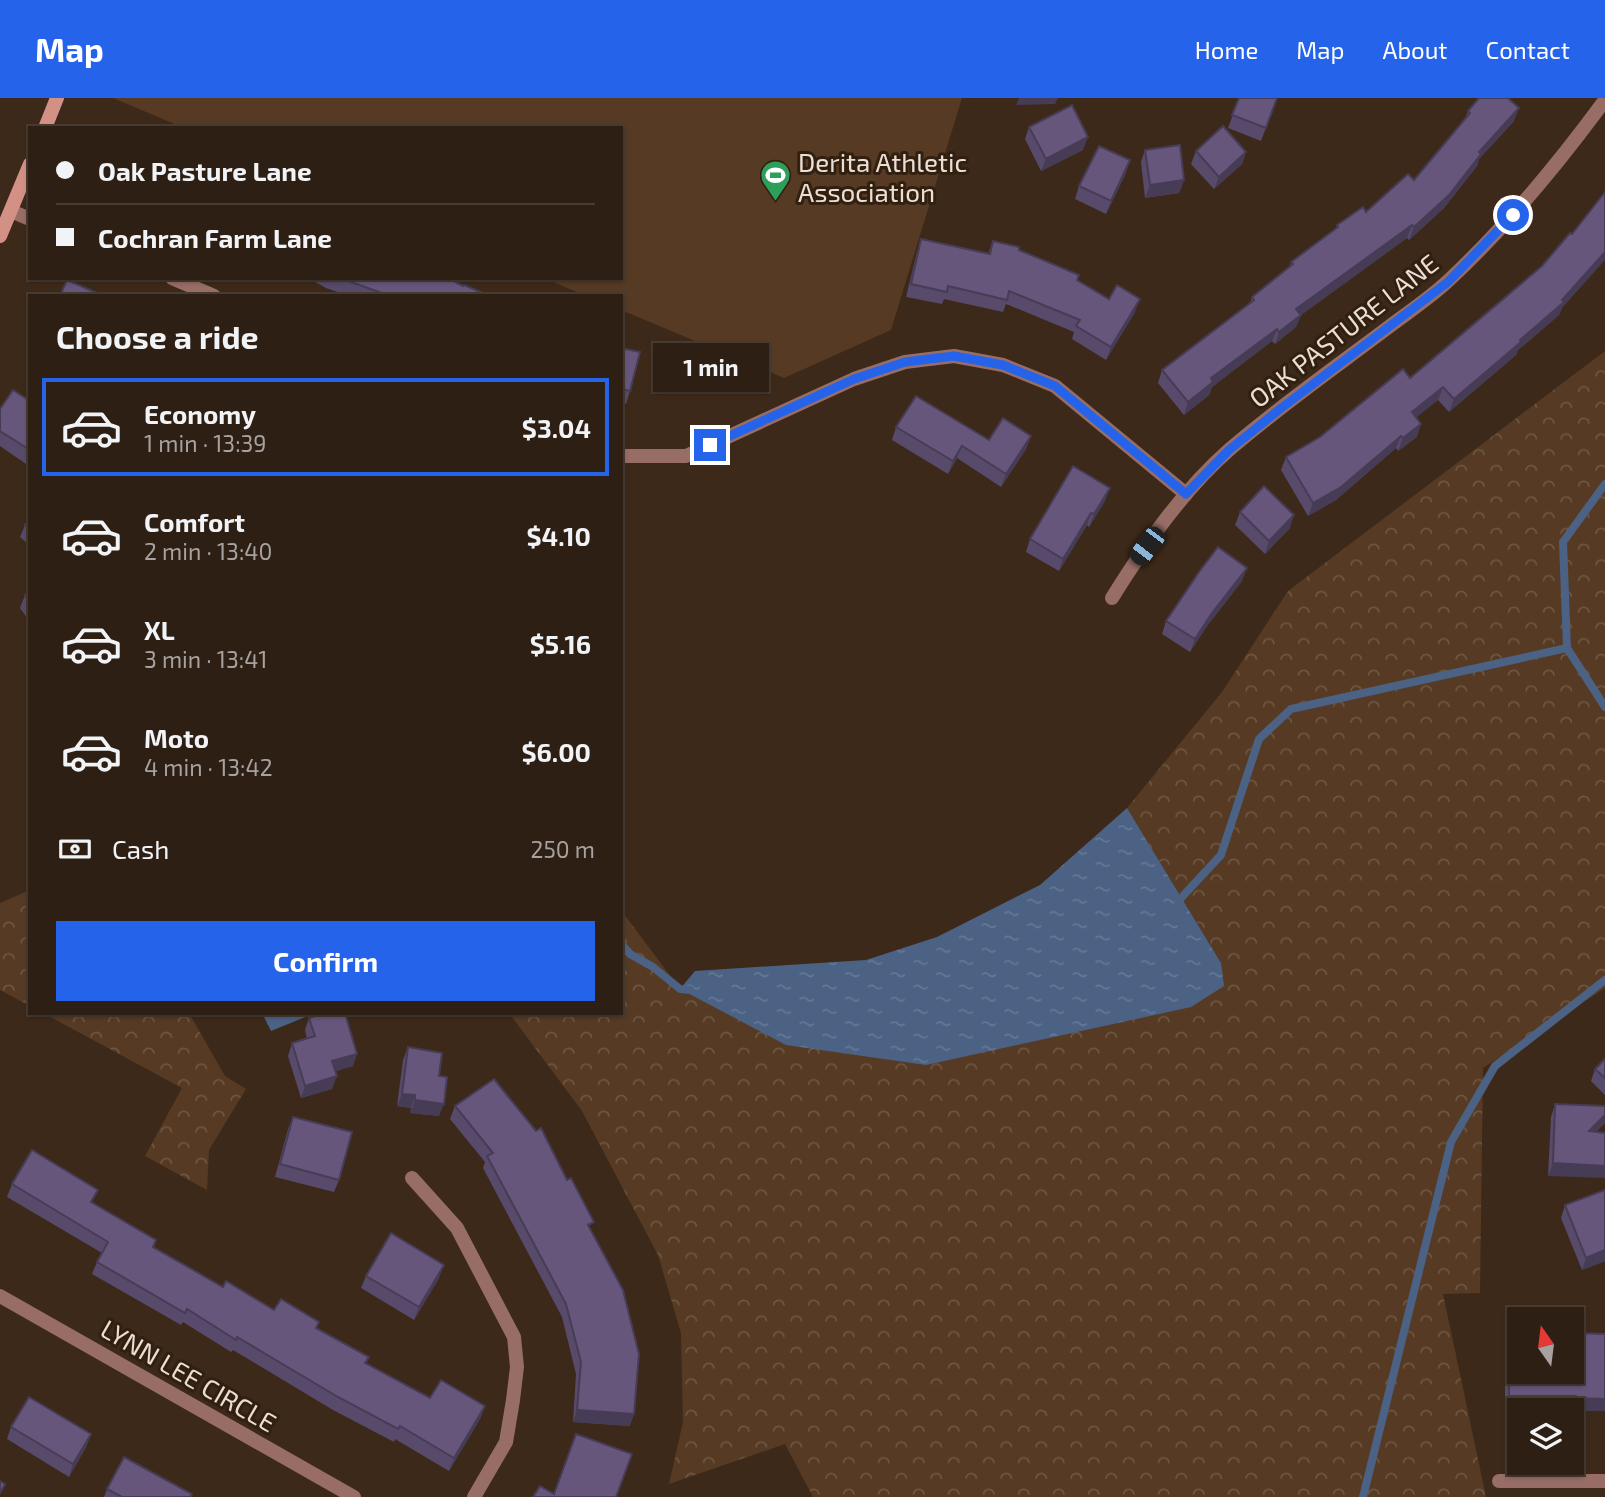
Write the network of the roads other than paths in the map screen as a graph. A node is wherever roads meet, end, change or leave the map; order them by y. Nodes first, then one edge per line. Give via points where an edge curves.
1 (57, 98) edge
2 (1605, 100) edge
3 (46, 126) edge
4 (28, 169) edge
5 (11, 211) junction
6 (28, 218) edge
7 (0, 236) edge
8 (177, 280) edge
9 (209, 294) edge
10 (623, 456) edge
11 (1186, 494) junction
12 (1112, 598) dead end
13 (412, 1178) dead end
14 (0, 1296) edge
15 (1499, 1481) dead end
16 (1605, 1481) edge
17 (354, 1497) edge
18 (474, 1497) edge

1 - 3 main road
2 - 11 street, OAK PASTURE LANE via 1529,198 1448,282 1229,450
4 - 5 main road
5 - 6 street
5 - 7 main road
8 - 9 street
10 - 11 street via 686,456 854,379 905,362 954,356 1003,365 1055,386
11 - 12 street, OAK PASTURE LANE
13 - 18 street via 457,1228 514,1337 517,1367 506,1442
14 - 17 street, LYNN LEE CIRCLE
15 - 16 street

